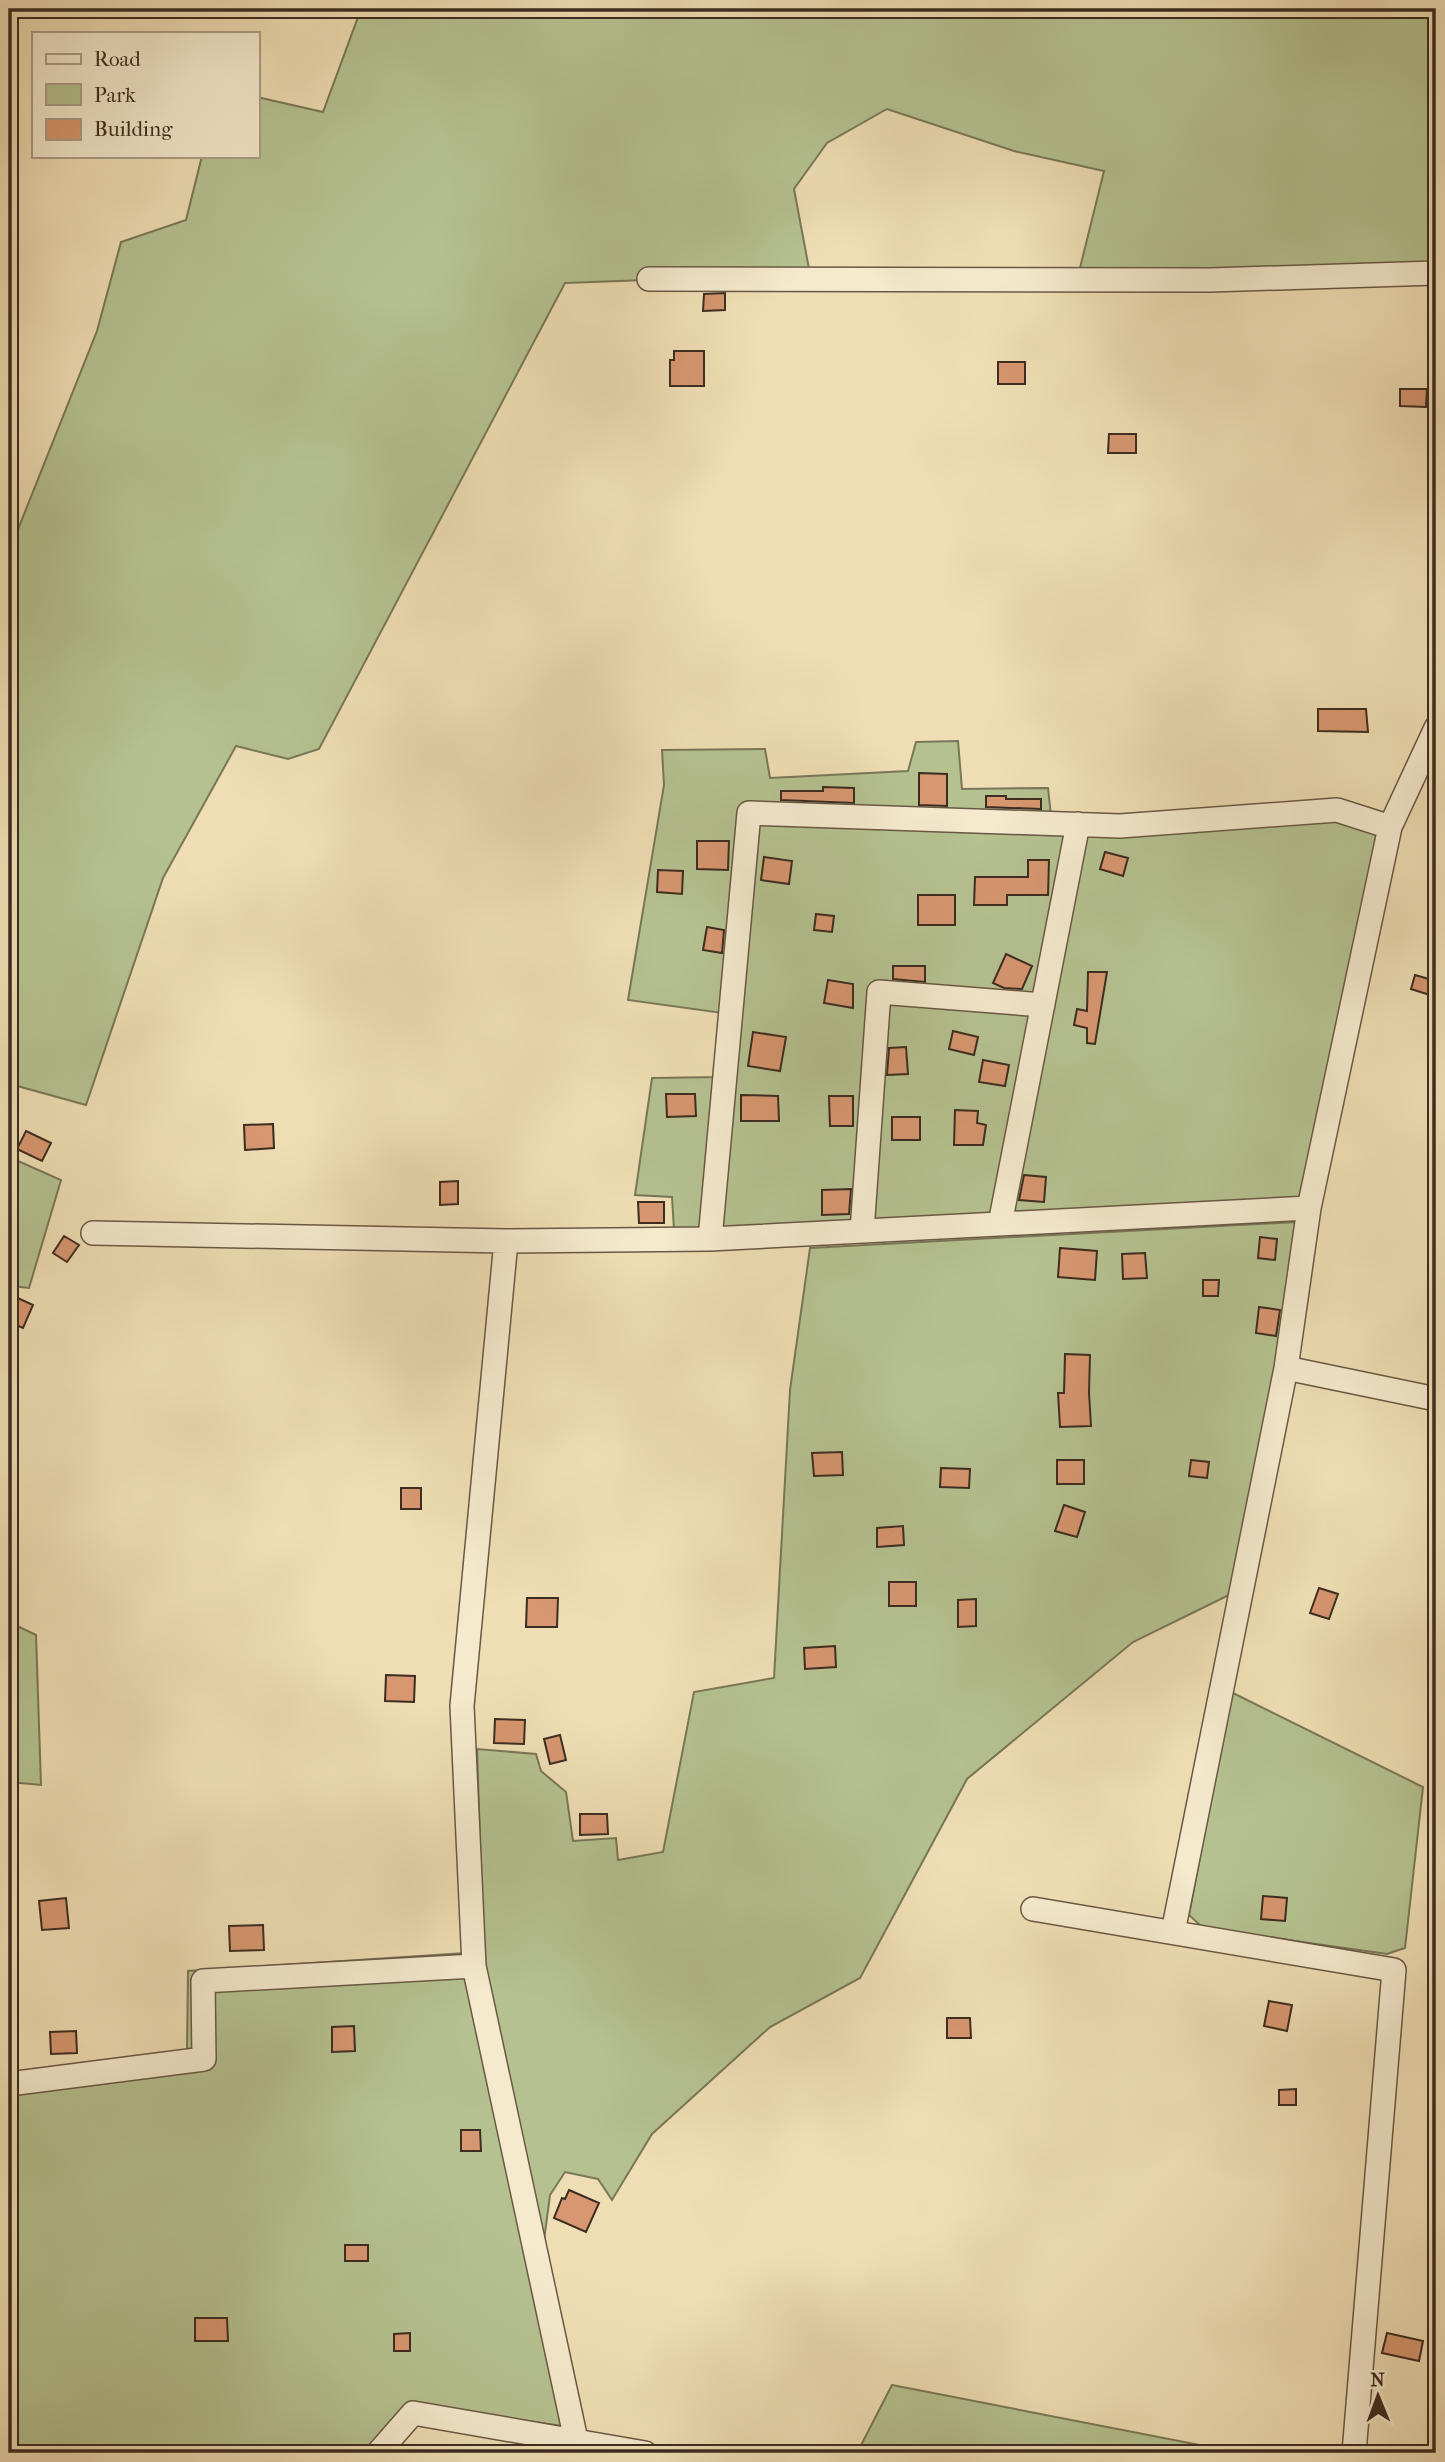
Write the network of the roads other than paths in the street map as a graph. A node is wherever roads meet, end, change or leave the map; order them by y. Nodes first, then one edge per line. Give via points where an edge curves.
1 (1436, 273) edge
2 (649, 279) dead end
3 (1436, 728) edge
4 (1078, 824) junction
5 (1390, 827) junction
6 (1043, 1004) junction
7 (1309, 1208) junction
8 (1000, 1224) junction
9 (862, 1231) junction
10 (93, 1233) dead end
11 (710, 1238) junction
12 (506, 1241) junction
13 (1286, 1367) junction
14 (1436, 1399) edge
15 (1033, 1909) dead end
16 (1173, 1932) junction
17 (474, 1966) junction
18 (9, 2084) edge
19 (576, 2440) junction
20 (378, 2453) edge
21 (645, 2453) edge
22 (1354, 2453) edge

1 - 2 street via 1210,280
3 - 5 street
4 - 5 street via 1133,825 1337,810
4 - 6 street
4 - 11 street via 749,813
5 - 7 street
6 - 8 street
6 - 9 street via 879,992
7 - 8 street
7 - 13 street
8 - 9 street
9 - 11 street
10 - 12 street
11 - 12 street
12 - 17 street via 462,1706
13 - 14 street
13 - 16 street
15 - 16 street
16 - 22 street via 1394,1970
17 - 18 street via 203,1981 204,2059
17 - 19 street
19 - 20 street via 413,2413
19 - 21 street

